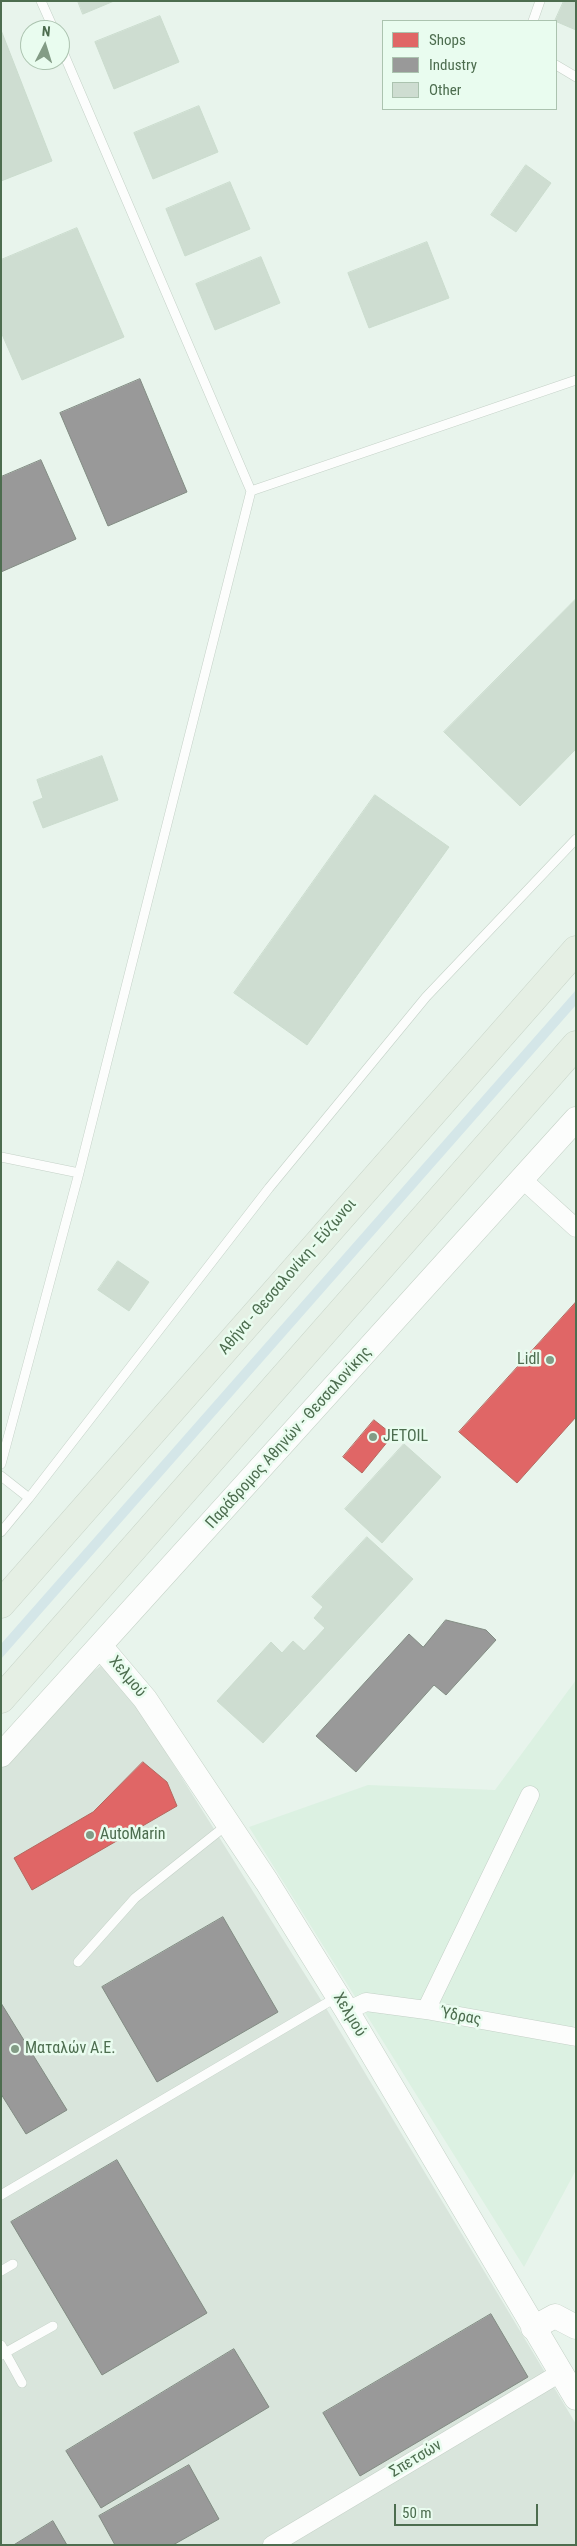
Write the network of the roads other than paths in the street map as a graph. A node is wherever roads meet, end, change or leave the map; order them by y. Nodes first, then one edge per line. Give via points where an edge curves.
1 (41, 1) edge
2 (540, 1) edge
3 (50, 20) edge
4 (533, 20) edge
5 (557, 66) edge
6 (70, 68) edge
7 (576, 77) edge
8 (576, 380) edge
9 (251, 491) junction
10 (576, 838) edge
11 (576, 950) edge
12 (576, 1045) edge
13 (576, 1119) edge
14 (1, 1158) edge
15 (79, 1173) junction
16 (522, 1179) junction
17 (576, 1228) edge
18 (1, 1464) edge
19 (1, 1476) edge
20 (29, 1498) junction
21 (1, 1532) edge
22 (1, 1604) edge
23 (101, 1647) junction
24 (1, 1699) edge
25 (1, 1755) edge
26 (530, 1795) dead end
27 (228, 1824) junction
28 (78, 1962) dead end
29 (342, 2004) junction
30 (426, 2010) junction
31 (576, 2037) edge
32 (1, 2196) edge
33 (14, 2264) dead end
34 (1, 2271) edge
35 (52, 2326) dead end
36 (576, 2326) edge
37 (533, 2328) junction
38 (3, 2351) edge
39 (560, 2373) junction
40 (22, 2383) dead end
41 (576, 2398) edge
42 (272, 2545) edge

1 - 3 lane
2 - 4 lane
5 - 7 lane
6 - 9 lane
8 - 9 lane
9 - 15 lane
10 - 20 lane via 419,1005 269,1188
11 - 22 highway, Αθήνα - Θεσσαλονίκη - Εύζωνοι
12 - 24 highway
13 - 16 street, Παράδρομος Αθηνών - Θεσσαλονίκης
14 - 15 lane
15 - 18 lane
16 - 17 street
16 - 23 street, Παράδρομος Αθηνών - Θεσσαλονίκης
19 - 20 lane
20 - 21 lane
23 - 25 street, Παράδρομος Αθηνών - Θεσσαλονίκης
23 - 27 street, Χελμού via 146,1699
26 - 30 street
27 - 28 lane via 135,1898
27 - 29 street, Χελμού
29 - 30 street, Ύδρας via 366,2002
29 - 32 lane
29 - 37 street, Χελμού
30 - 31 street, Ύδρας
33 - 34 lane
35 - 38 lane
36 - 37 street via 555,2316
37 - 39 street, Χελμού
38 - 40 lane
39 - 41 street, Χελμού
39 - 42 street, Σπετσών

